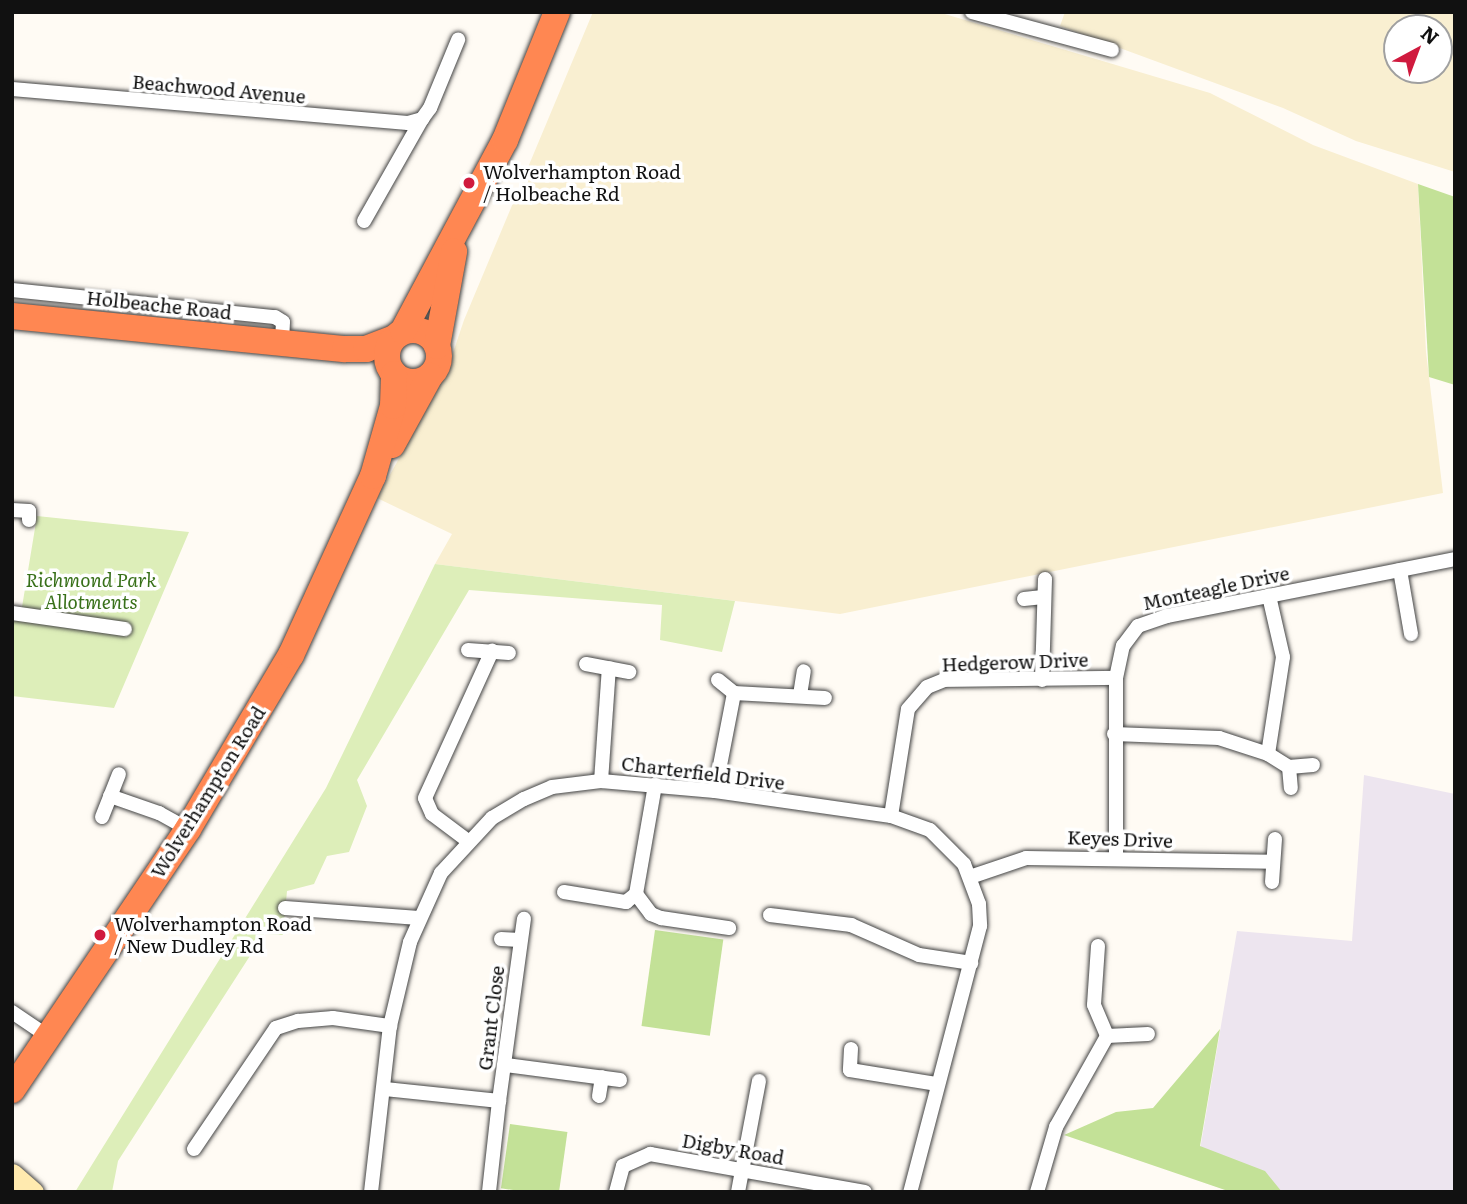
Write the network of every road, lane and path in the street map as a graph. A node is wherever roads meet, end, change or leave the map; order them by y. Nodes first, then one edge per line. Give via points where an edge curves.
1 (556, 12) edge
2 (972, 12) edge
3 (458, 40) dead end
4 (1112, 50) dead end
5 (12, 89) edge
6 (422, 119) junction
7 (364, 220) dead end
8 (460, 227) junction
9 (12, 290) edge
10 (12, 316) edge
11 (398, 335) junction
12 (289, 345) junction
13 (437, 346) junction
14 (393, 374) junction
15 (430, 376) junction
16 (373, 476) junction
17 (12, 510) edge
18 (29, 512) dead end
19 (1455, 559) edge
20 (1400, 570) junction
21 (1045, 579) dead end
22 (1269, 596) junction
23 (1043, 597) junction
24 (1024, 599) dead end
25 (12, 613) edge
26 (125, 629) dead end
27 (1411, 634) dead end
28 (468, 650) dead end
29 (492, 651) junction
30 (509, 653) dead end
31 (586, 664) dead end
32 (609, 668) junction
33 (804, 671) dead end
34 (629, 672) dead end
35 (1116, 678) junction
36 (718, 680) dead end
37 (1042, 680) junction
38 (734, 693) junction
39 (800, 695) junction
40 (825, 698) dead end
41 (1114, 734) junction
42 (1268, 754) junction
43 (1313, 765) dead end
44 (1289, 767) junction
45 (119, 774) dead end
46 (601, 781) junction
47 (655, 785) junction
48 (1291, 788) dead end
49 (715, 791) junction
50 (110, 796) junction
51 (891, 816) junction
52 (102, 817) dead end
53 (188, 829) junction
54 (1275, 839) dead end
55 (468, 841) junction
56 (1116, 858) junction
57 (1272, 862) junction
58 (970, 877) junction
59 (1272, 881) dead end
60 (564, 892) dead end
61 (636, 894) junction
62 (285, 908) dead end
63 (770, 915) dead end
64 (419, 918) junction
65 (524, 919) dead end
66 (729, 928) dead end
67 (501, 939) dead end
68 (520, 940) junction
69 (1098, 946) dead end
70 (971, 963) junction
71 (12, 1012) edge
72 (390, 1026) junction
73 (1148, 1034) dead end
74 (46, 1035) junction
75 (1107, 1036) junction
76 (851, 1049) dead end
77 (506, 1065) junction
78 (602, 1077) junction
79 (620, 1080) dead end
80 (759, 1081) dead end
81 (936, 1084) junction
82 (385, 1089) junction
83 (12, 1090) edge
84 (599, 1096) dead end
85 (499, 1101) junction
86 (194, 1149) dead end
87 (741, 1169) junction
88 (12, 1174) edge
89 (13, 1189) edge
90 (19, 1192) edge
91 (33, 1192) edge
92 (371, 1192) edge
93 (489, 1192) edge
94 (616, 1192) edge
95 (738, 1192) edge
96 (865, 1192) edge
97 (910, 1192) edge
98 (1037, 1192) edge

1 - 8 highway via 505,140
2 - 4 street
3 - 6 street
5 - 6 street, Beachwood Avenue via 408,123
6 - 7 street
8 - 11 highway
8 - 13 highway
9 - 12 street, Holbeache Road via 275,317 283,323
10 - 12 highway, Holbeache Road
11 - 12 highway, Holbeache Road via 366,349
11 - 13 highway via 423,331
11 - 14 highway via 386,354
12 - 14 highway, Holbeache Road
13 - 15 highway via 437,367
14 - 15 highway via 416,382
14 - 16 highway, Wolverhampton Road via 393,406
15 - 16 highway, Wolverhampton Road
16 - 53 highway, Wolverhampton Road via 291,655
17 - 18 street
19 - 20 street, Monteagle Drive
20 - 22 street, Monteagle Drive
20 - 27 street
21 - 23 street
22 - 35 street, Monteagle Drive via 1146,621 1123,646
22 - 42 street via 1283,657
23 - 24 street
23 - 37 street
25 - 26 street
28 - 29 street
29 - 30 street
29 - 55 street via 425,798 432,814
31 - 32 street
32 - 34 street
32 - 46 street
33 - 39 street
35 - 37 street, Hedgerow Drive
35 - 41 street, Monteagle Drive
36 - 38 street
37 - 51 street, Hedgerow Drive via 944,680 919,695 908,709
38 - 39 street
38 - 49 street
39 - 40 street
41 - 42 street via 1219,738
41 - 56 street, Monteagle Drive
42 - 44 street
43 - 44 street
44 - 48 street
45 - 50 street
46 - 47 street, Charterfield Drive
46 - 55 street, Charterfield Drive via 552,787 524,799 492,818
47 - 49 street, Charterfield Drive
47 - 61 street
49 - 51 street, Charterfield Drive
50 - 52 street
50 - 53 street
51 - 58 street, Charterfield Drive via 930,830 944,841
53 - 74 highway, Wolverhampton Road
54 - 57 street
55 - 64 street, Charterfield Drive via 441,873
56 - 57 street, Keyes Drive
56 - 58 street, Keyes Drive via 1026,858
57 - 59 street
58 - 70 street, Charterfield Drive via 980,926
60 - 61 street via 626,902
61 - 66 street via 651,914 661,918
62 - 64 street
63 - 70 street via 851,925 919,955
64 - 72 street, Charterfield Drive
65 - 68 street, Grant Close
67 - 68 street, Grant Close
68 - 77 street, Grant Close
69 - 75 street via 1094,1005
70 - 81 street, Charterfield Drive
71 - 74 street
72 - 82 street, Charterfield Drive
72 - 86 street via 333,1018 276,1028
73 - 75 street
74 - 83 highway, Wolverhampton Road
75 - 98 street via 1056,1127
76 - 81 street via 850,1070
77 - 78 street
77 - 85 street, Grant Close
78 - 79 street
78 - 84 street
80 - 87 street
81 - 97 street, Charterfield Drive
82 - 85 street
82 - 92 street, Charterfield Drive
85 - 93 street, Grant Close
87 - 94 street, Digby Road via 641,1155 623,1166
87 - 95 street
87 - 96 street, Digby Road
88 - 91 main road
89 - 90 main road

